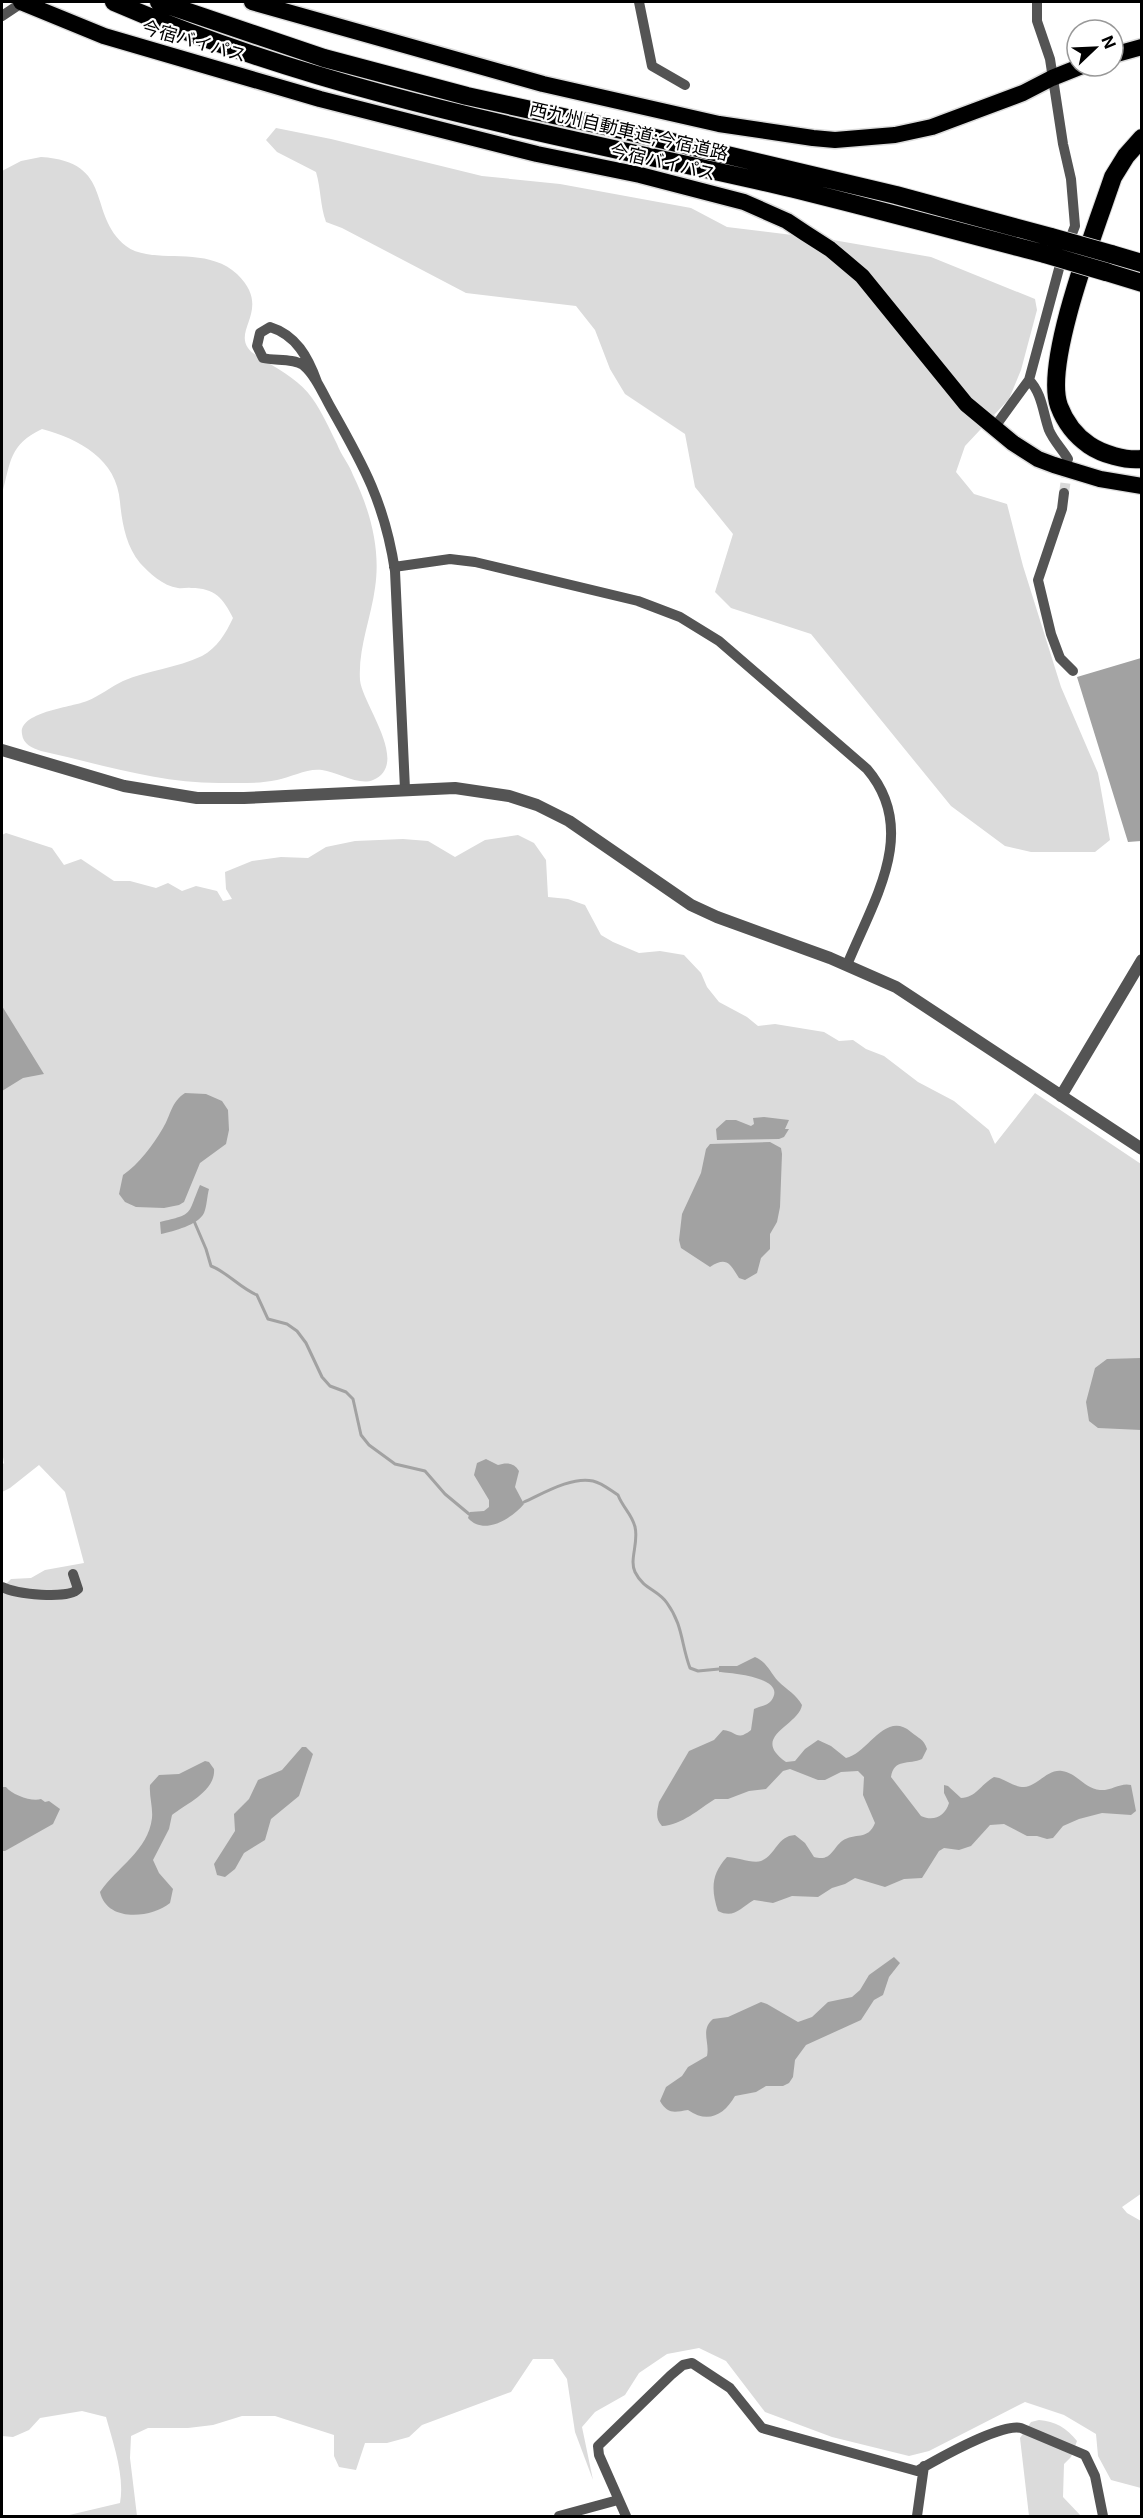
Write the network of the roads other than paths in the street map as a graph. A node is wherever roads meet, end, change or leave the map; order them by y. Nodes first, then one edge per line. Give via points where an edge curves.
1 (22, 2) edge
2 (114, 2) edge
3 (160, 2) edge
4 (252, 2) edge
5 (639, 2) edge
6 (1036, 2) edge
7 (2, 16) edge
8 (1142, 47) edge
9 (1125, 52) edge
10 (1065, 73) edge
11 (1052, 78) junction
12 (685, 85) dead end
13 (1142, 138) edge
14 (1142, 263) edge
15 (1142, 283) edge
16 (1029, 380) junction
17 (317, 382) junction
18 (994, 428) junction
19 (1068, 459) tunnel mouth
20 (1142, 459) edge
21 (1142, 486) edge
22 (1064, 493) tunnel mouth
23 (394, 567) junction
24 (1073, 671) dead end
25 (2, 750) edge
26 (405, 789) junction
27 (1142, 960) edge
28 (847, 965) junction
29 (1061, 1096) junction
30 (1142, 1149) edge
31 (73, 1574) dead end
32 (2, 1587) edge
33 (924, 2466) junction
34 (618, 2500) junction
35 (559, 2517) edge
36 (626, 2517) edge
37 (917, 2517) edge
38 (1103, 2517) edge

1 - 7 street
1 - 18 highway, 今宿バイパス via 104,36 320,99 744,202 787,221 830,249 861,276 966,405
2 - 15 highway, 西九州自動車道;今宿道路, bridge via 320,76 445,111 778,186 1045,254
3 - 14 highway, 西九州自動車道;今宿道路, bridge via 324,58 466,96 896,195
4 - 11 highway via 543,84 719,124 813,138 895,135 932,127
5 - 12 street via 652,66
6 - 11 street
8 - 9 highway
10 - 11 highway
11 - 16 street via 1071,179 1075,226 1060,265
13 - 20 highway via 1113,177 1060,344 1056,373 1058,405 1081,439 1098,452
16 - 18 street
16 - 19 street via 1041,401 1050,432
17 - 17 street via 292,360 263,358 257,346 260,333 270,327 290,336 310,364
17 - 23 street via 371,480
18 - 21 highway, 今宿バイパス via 1046,462 1100,479
22 - 24 street via 1038,580 1060,658
23 - 26 street
23 - 28 street via 442,559 475,562 638,601 680,617 719,641 867,769 889,805 893,833 882,880
25 - 26 street via 124,786 197,798
26 - 28 street via 455,788 509,796 537,805 569,821 691,905
27 - 29 street
28 - 29 street via 896,987
29 - 30 street
31 - 32 street via 78,1589 70,1595
33 - 34 street via 916,2471 762,2428 730,2388 696,2364 688,2363 598,2446 598,2455
33 - 37 street
33 - 38 street via 1003,2429 1016,2427 1085,2455 1095,2476
34 - 35 street
34 - 36 street

